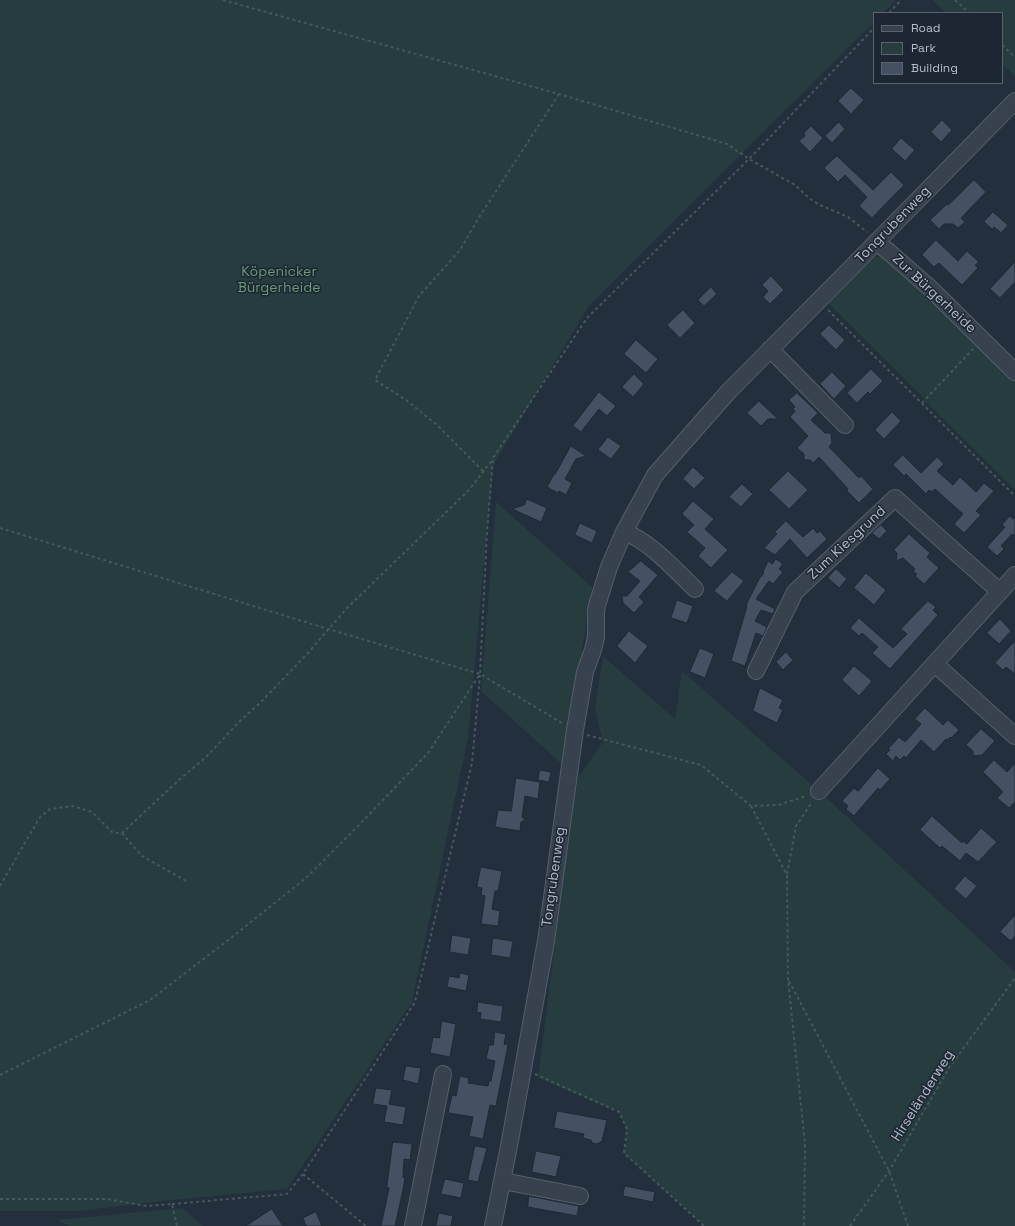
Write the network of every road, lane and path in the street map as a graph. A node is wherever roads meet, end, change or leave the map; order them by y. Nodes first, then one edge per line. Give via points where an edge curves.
1 (223, 0) edge
2 (901, 0) edge
3 (955, 0) edge
4 (890, 12) edge
5 (968, 12) edge
6 (873, 29) edge
7 (1003, 46) edge
8 (1015, 57) edge
9 (559, 94) junction
10 (1015, 100) edge
11 (749, 159) junction
12 (876, 242) junction
13 (819, 301) junction
14 (983, 340) junction
15 (770, 349) junction
16 (1015, 372) edge
17 (922, 403) junction
18 (845, 425) dead end
19 (493, 458) junction
20 (483, 471) junction
21 (1015, 496) edge
22 (0, 528) edge
23 (624, 532) junction
24 (1015, 575) edge
25 (695, 589) dead end
26 (1000, 592) junction
27 (328, 629) junction
28 (935, 664) junction
29 (756, 671) dead end
30 (480, 674) junction
31 (575, 730) junction
32 (1015, 736) edge
33 (819, 792) junction
34 (751, 806) junction
35 (122, 833) junction
36 (787, 875) junction
37 (188, 882) dead end
38 (0, 886) edge
39 (1015, 978) edge
40 (788, 979) junction
41 (523, 1069) junction
42 (443, 1074) dead end
43 (0, 1075) edge
44 (889, 1171) junction
45 (303, 1174) junction
46 (503, 1181) junction
47 (580, 1196) dead end
48 (0, 1199) edge
49 (172, 1204) junction
50 (178, 1226) edge
51 (366, 1226) edge
52 (413, 1226) edge
53 (493, 1226) edge
54 (704, 1226) edge
55 (804, 1226) edge
56 (850, 1226) edge
57 (908, 1226) edge

1 - 9 path
2 - 4 path
3 - 5 path
6 - 11 path
7 - 8 path
9 - 11 path via 727,144
9 - 20 path via 460,250 419,296 375,380 436,424
10 - 12 street, Tongrubenweg
11 - 12 path via 795,185 820,205 848,217
11 - 19 path via 587,318
12 - 13 street, Tongrubenweg
12 - 14 street, Zur Bürgerheide via 930,288
13 - 15 street, Tongrubenweg
13 - 17 path
14 - 16 street, Zur Bürgerheide
14 - 17 path
15 - 18 street
15 - 23 street, Tongrubenweg via 655,475
17 - 21 path
19 - 20 path
19 - 30 path
20 - 27 path via 468,491
22 - 27 path
23 - 25 street via 635,535
23 - 31 street, Tongrubenweg via 609,567 597,606 596,638 585,672
24 - 26 street
26 - 28 street
26 - 29 street, Zum Kiesgrund via 895,498 795,592
27 - 30 path
27 - 35 path via 262,702
28 - 32 street
28 - 33 street
30 - 31 path
30 - 43 path via 428,753 306,878 150,1000
30 - 45 path via 472,763 415,1002
31 - 34 path via 701,765
31 - 41 street, Tongrubenweg via 546,940
33 - 34 path via 778,805
33 - 36 path via 796,826
34 - 36 path
35 - 37 path via 142,856
35 - 38 path via 112,833 92,812 73,806 50,808 40,817
36 - 40 path
39 - 44 path, Hirseländerweg via 949,1068
40 - 44 path
40 - 55 path via 805,1144
41 - 46 street, Tongrubenweg
41 - 54 path via 619,1112 627,1129 624,1153
42 - 52 street
44 - 56 path, Hirseländerweg
44 - 57 path
45 - 49 path via 287,1194
45 - 51 path
46 - 47 street
46 - 53 street, Tongrubenweg
48 - 49 path via 106,1199 147,1206
49 - 50 path

